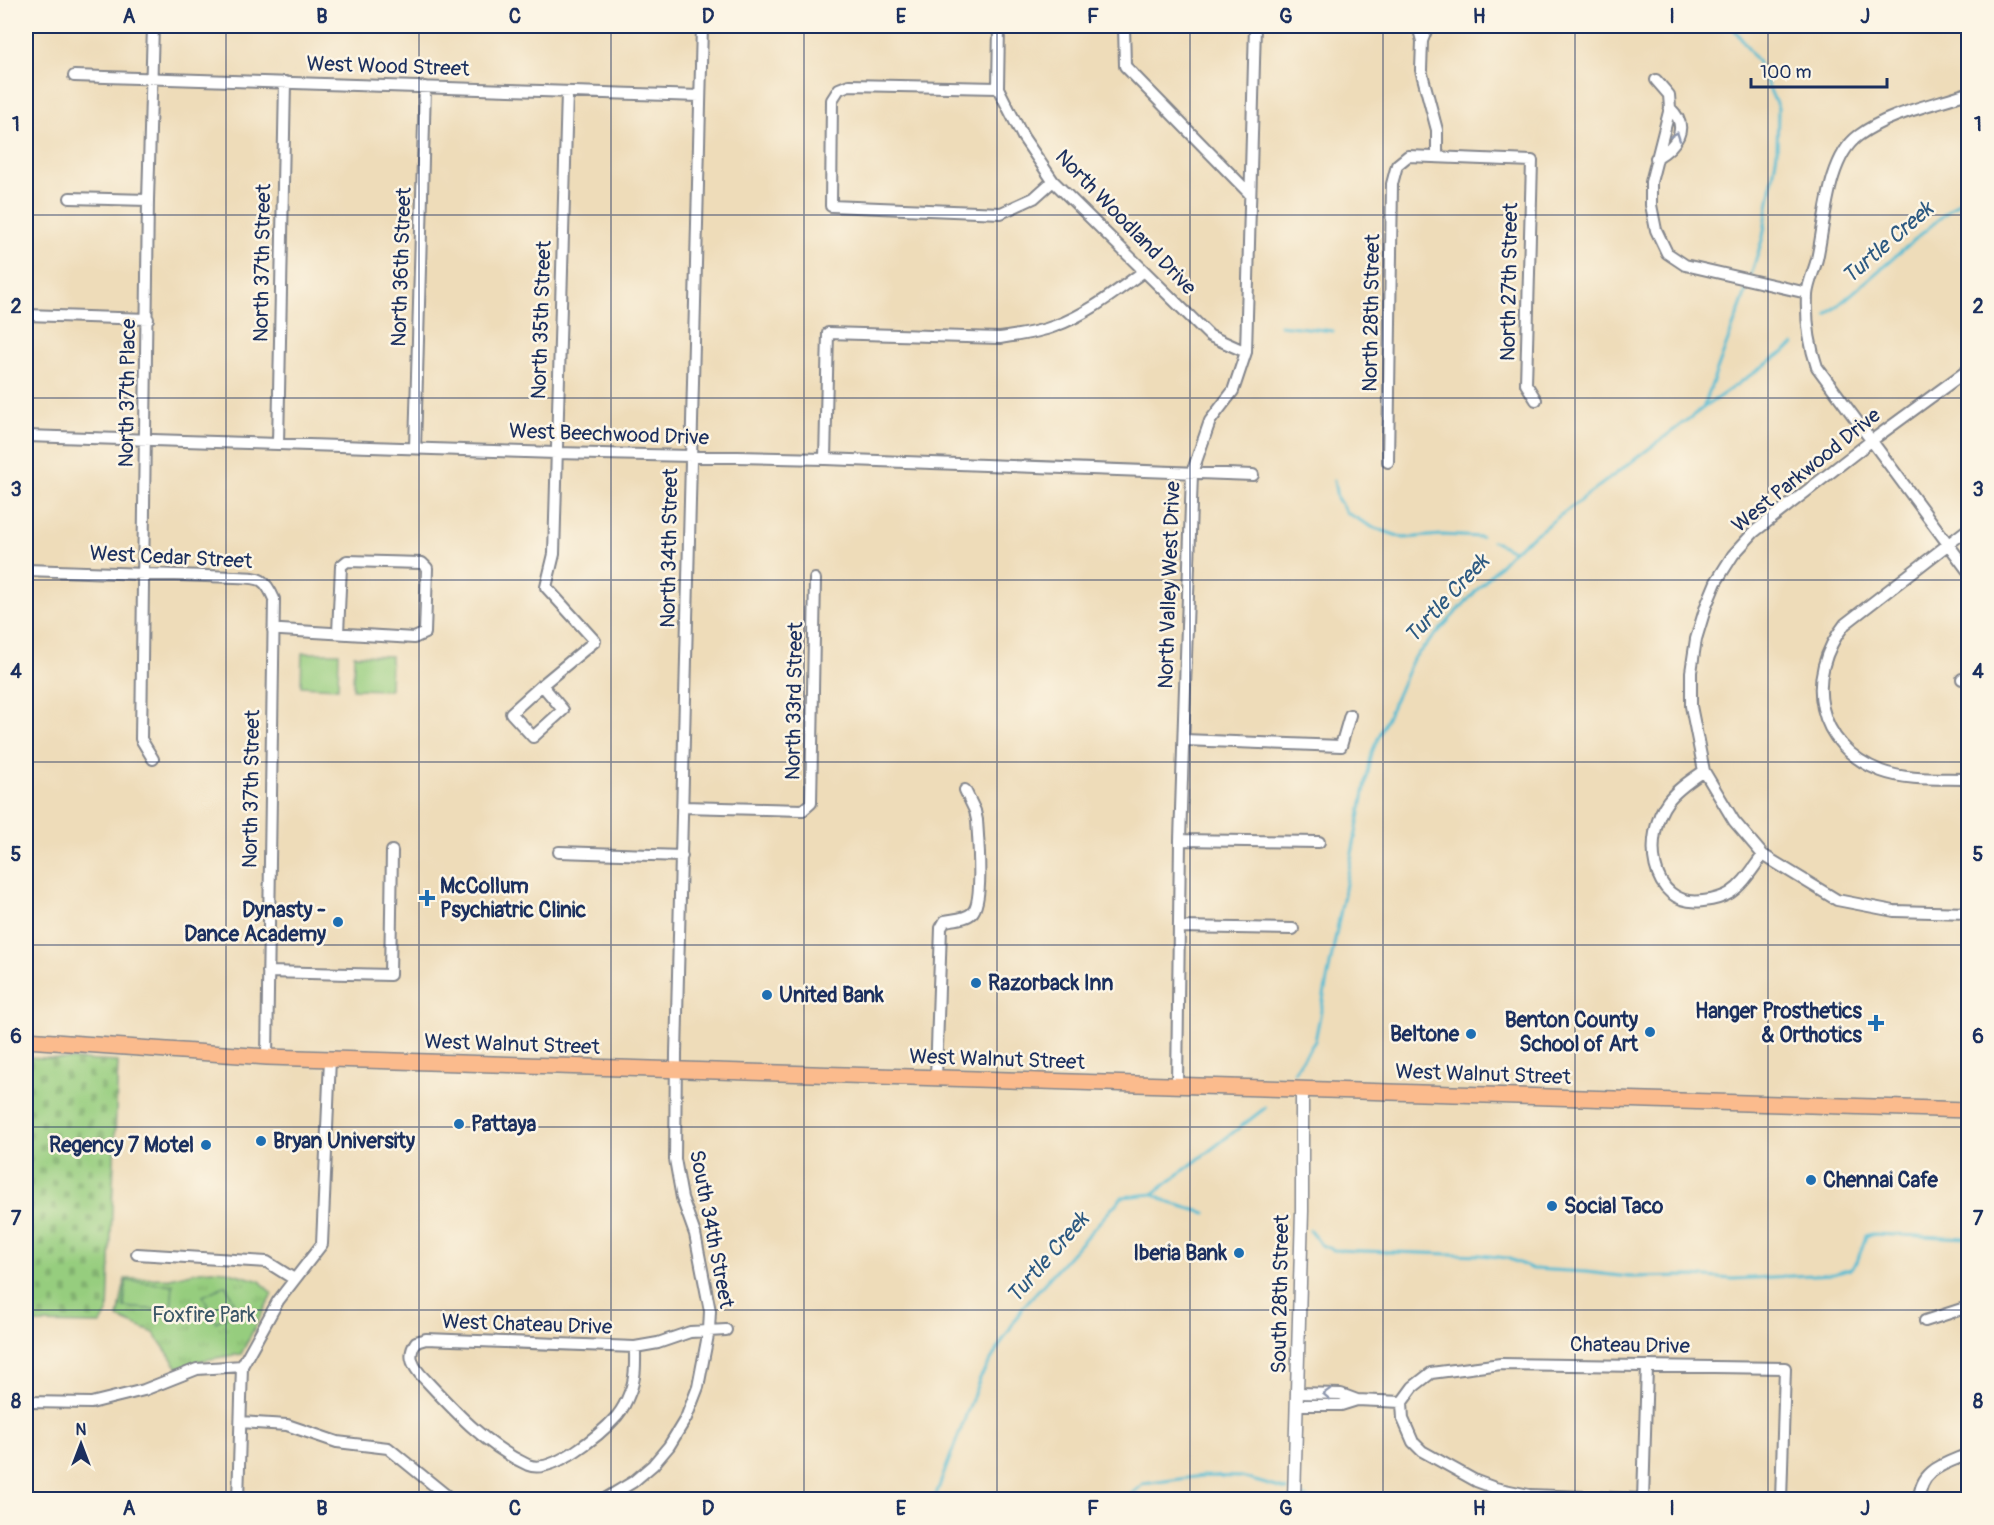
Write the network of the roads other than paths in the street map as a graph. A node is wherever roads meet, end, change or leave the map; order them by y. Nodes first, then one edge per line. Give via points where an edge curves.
1 (153, 26) edge
2 (702, 26) edge
3 (999, 26) edge
4 (1124, 26) edge
5 (1255, 26) edge
6 (1418, 26) edge
7 (1426, 26) edge
8 (1422, 41) junction
9 (74, 76) dead end
10 (151, 79) junction
11 (1656, 80) dead end
12 (285, 82) junction
13 (425, 87) junction
14 (998, 88) junction
15 (567, 92) junction
16 (1968, 93) edge
17 (700, 96) junction
18 (1670, 108) junction
19 (1437, 156) junction
20 (1656, 158) junction
21 (1053, 181) junction
22 (1249, 193) junction
23 (70, 198) dead end
24 (148, 200) junction
25 (1143, 272) junction
26 (1807, 293) junction
27 (26, 315) edge
28 (148, 319) junction
29 (1246, 352) junction
30 (1968, 370) edge
31 (1536, 400) dead end
32 (26, 436) edge
33 (146, 441) junction
34 (1871, 441) junction
35 (278, 444) junction
36 (415, 448) junction
37 (556, 453) junction
38 (691, 456) junction
39 (825, 459) junction
40 (1388, 462) dead end
41 (1192, 473) junction
42 (1253, 475) dead end
43 (1968, 529) edge
44 (1947, 544) junction
45 (26, 570) edge
46 (1968, 571) edge
47 (143, 573) junction
48 (815, 579) dead end
49 (273, 630) junction
50 (338, 633) junction
51 (542, 685) junction
52 (1350, 715) dead end
53 (1184, 740) junction
54 (153, 759) dead end
55 (1704, 771) junction
56 (1968, 779) edge
57 (965, 790) dead end
58 (683, 807) junction
59 (1180, 840) junction
60 (1319, 842) dead end
61 (392, 851) dead end
62 (559, 852) dead end
63 (1763, 855) junction
64 (682, 856) junction
65 (1968, 912) edge
66 (1179, 927) junction
67 (1293, 928) dead end
68 (268, 972) junction
69 (26, 1040) edge
70 (267, 1057) junction
71 (330, 1059) junction
72 (675, 1070) junction
73 (936, 1078) junction
74 (1177, 1086) junction
75 (1302, 1089) junction
76 (1968, 1110) edge
77 (137, 1254) dead end
78 (294, 1279) junction
79 (1968, 1307) edge
80 (1925, 1321) dead end
81 (709, 1330) junction
82 (726, 1330) dead end
83 (635, 1347) junction
84 (242, 1366) junction
85 (1647, 1366) junction
86 (1297, 1399) junction
87 (26, 1402) edge
88 (1402, 1402) junction
89 (241, 1422) junction
90 (1968, 1454) edge
91 (1643, 1499) edge
92 (238, 1500) edge
93 (452, 1500) edge
94 (603, 1500) edge
95 (1294, 1500) edge
96 (1781, 1500) edge
97 (1919, 1500) edge

1 - 10 street, North 37th Place
2 - 17 street, North 34th Street
3 - 14 street, North Woodland Drive
4 - 22 street via 1125,66
5 - 22 street, North Valley West Drive
6 - 8 street
7 - 8 street
8 - 19 street via 1421,70 1437,130
9 - 10 street, West Wood Street
10 - 12 street, West Wood Street
10 - 24 street, North 37th Place
11 - 18 street via 1669,95
12 - 13 street, West Wood Street
12 - 35 street, North 37th Street
13 - 15 street, West Wood Street
13 - 36 street, North 36th Street
14 - 21 street, North Woodland Drive via 1023,137
14 - 21 street via 849,85 839,89 832,100 831,206 1001,213 1034,198
15 - 17 street, West Wood Street
15 - 37 street, North 35th Street
16 - 26 street via 1881,122 1856,137 1834,175
17 - 38 street, North 34th Street
18 - 20 street
20 -> 18 street via 1676,142 1680,132 1677,115
19 - 31 street, North 27th Street via 1532,161 1526,384
19 - 40 street, North 28th Street via 1408,156 1397,165 1392,184
20 - 26 street via 1651,206 1656,230 1667,253 1685,265
21 - 25 street, North Woodland Drive
22 - 29 street, North Valley West Drive
23 - 24 street
24 - 28 street, North 37th Place
25 - 29 street, North Woodland Drive via 1210,336
25 - 39 street via 1096,306 1055,326 1026,334 1000,338 828,333
26 - 34 street via 1809,346 1817,367
27 - 28 street
28 - 33 street, North 37th Place
29 - 41 street, North Valley West Drive via 1233,391 1210,421
30 - 34 street, West Parkwood Drive
32 - 33 street, West Beechwood Drive
33 - 35 street, West Beechwood Drive
33 - 47 street, North 37th Place
34 - 44 street
34 - 55 street, West Parkwood Drive via 1754,532 1716,582 1696,639 1691,672 1691,706
35 - 36 street, West Beechwood Drive
36 - 37 street, West Beechwood Drive
37 - 38 street, West Beechwood Drive
37 - 51 street, North 35th Street via 554,554 546,588 595,641
38 - 39 street, West Beechwood Drive
38 - 58 street, North 34th Street
39 - 41 street, West Beechwood Drive
41 - 42 street, West Beechwood Drive
41 - 53 street, North Valley West Drive
43 - 44 street
44 - 46 street
44 - 56 street via 1845,624 1824,661 1821,699 1829,729 1840,743 1880,771 1896,776
45 - 47 street, West Cedar Street
47 - 49 street, West Cedar Street via 256,578 267,584 274,599
47 - 54 street, North 37th Place via 141,739
48 - 58 street, North 33rd Street via 811,803 804,810
49 - 50 street
49 - 68 street, North 37th Street
50 - 50 street via 414,638 425,633 427,568 422,563 347,561 341,567
51 - 51 street, North 35th Street via 511,713 533,737 563,710
52 - 53 street via 1341,746
53 - 59 street, North Valley West Drive
55 - 63 street, West Parkwood Drive via 1734,821
55 - 63 street via 1668,801 1658,820 1653,856 1665,887 1681,899 1714,899 1729,894 1742,883
57 - 73 street via 977,820 978,891 973,912 945,921 941,928
58 - 64 street, North 34th Street
59 - 60 street
59 - 66 street, North Valley West Drive
61 - 68 street via 390,975
62 - 64 street
63 - 65 street, West Parkwood Drive via 1837,900 1894,911
64 - 72 street, North 34th Street
66 - 67 street
66 - 74 street, North Valley West Drive
68 - 70 street, North 37th Street
69 - 70 main road, West Walnut Street
70 - 71 main road, West Walnut Street
71 - 72 main road, West Walnut Street
71 - 78 street via 322,1244
72 - 73 main road, West Walnut Street
72 - 81 street, South 34th Street via 675,1159 682,1198 695,1234 710,1311
73 - 74 main road, West Walnut Street
74 - 75 main road, West Walnut Street
75 - 76 main road, West Walnut Street
75 - 86 street, South 28th Street
77 - 78 street via 267,1262
78 - 84 street
79 - 80 street
81 - 82 street, West Chateau Drive
81 - 83 street, West Chateau Drive
81 - 94 street, South 34th Street via 698,1387 669,1446 633,1482
83 - 83 street, West Chateau Drive via 426,1340 416,1342 410,1353 420,1374 479,1435 529,1466 540,1467 588,1443 618,1415 631,1391
84 - 87 street via 197,1369 144,1390 91,1403
84 - 89 street
85 - 88 street, Chateau Drive via 1535,1363 1471,1367 1431,1373
85 - 91 street
85 - 96 street, Chateau Drive via 1785,1368
86 - 88 street via 1341,1405 1357,1400
86 - 95 street, South 28th Street
88 - 91 street via 1403,1419 1413,1442 1476,1481 1529,1495
89 - 92 street
89 - 93 street via 287,1425 337,1442 388,1448
90 - 97 street via 1936,1468 1925,1478

